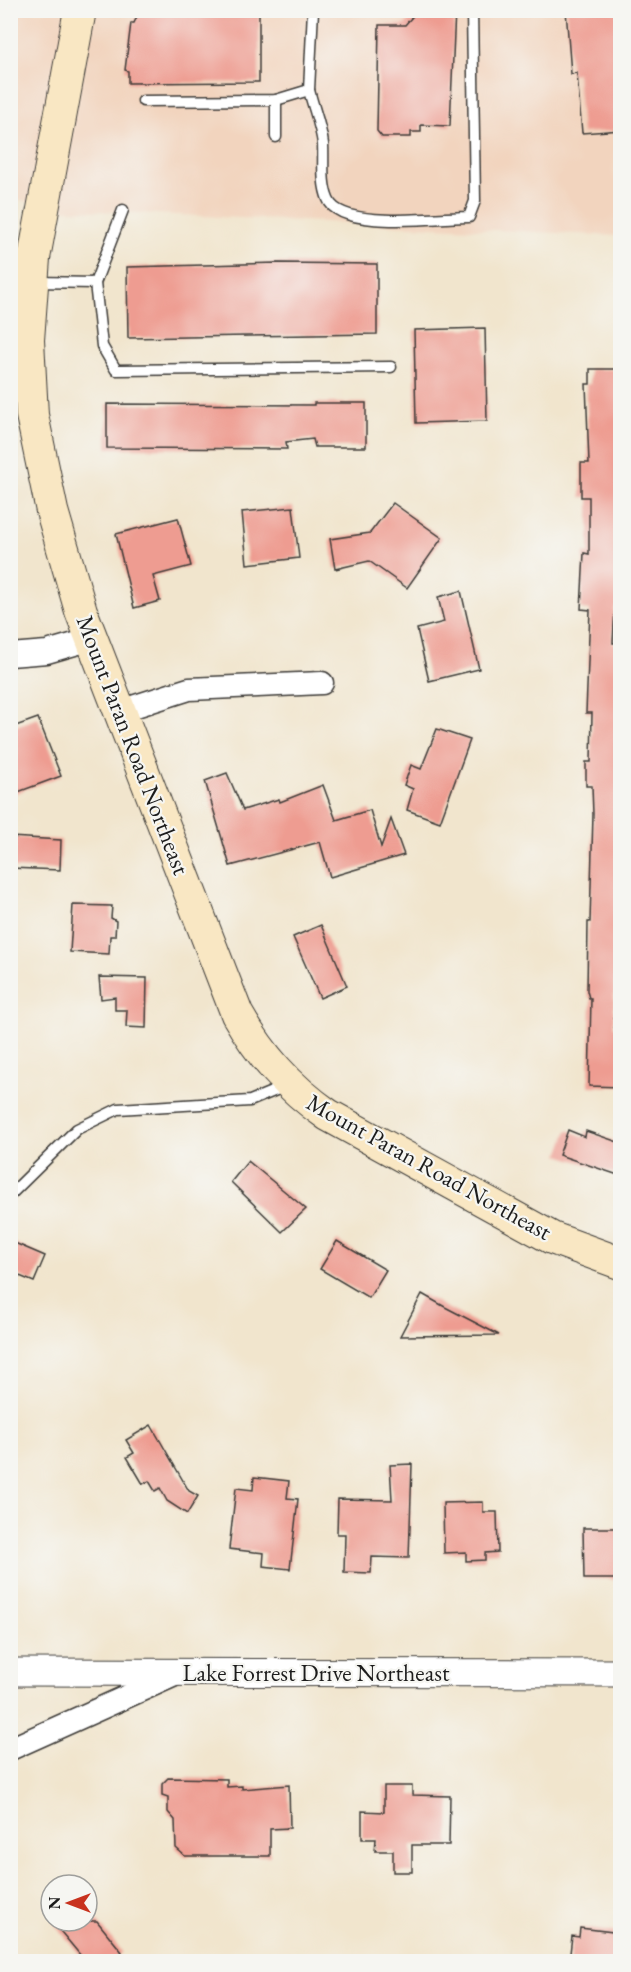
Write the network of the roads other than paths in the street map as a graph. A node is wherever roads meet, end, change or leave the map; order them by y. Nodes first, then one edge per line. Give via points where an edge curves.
1 (80, 10) edge
2 (313, 10) edge
3 (472, 10) edge
4 (309, 90) junction
5 (276, 100) junction
6 (142, 101) dead end
7 (276, 137) dead end
8 (123, 210) dead end
9 (31, 282) junction
10 (95, 283) junction
11 (391, 367) dead end
12 (92, 639) junction
13 (10, 655) edge
14 (322, 683) dead end
15 (120, 711) junction
16 (289, 1085) junction
17 (10, 1195) edge
18 (621, 1263) edge
19 (10, 1672) edge
20 (181, 1672) junction
21 (621, 1673) edge
22 (10, 1749) edge

1 - 9 main road, Mount Paran Road Northeast
2 - 4 lane
3 - 4 lane via 475,201 469,217 373,220 337,211 328,201 323,142
4 - 5 lane
5 - 6 lane
5 - 7 lane
8 - 10 lane
9 - 10 lane
9 - 12 main road, Mount Paran Road Northeast via 28,340 32,415 65,559
10 - 11 lane via 102,346 116,369
12 - 13 street via 47,652
12 - 15 main road, Mount Paran Road Northeast
14 - 15 street via 189,689
15 - 16 main road, Mount Paran Road Northeast via 237,1014 254,1044
16 - 17 lane via 250,1101 118,1109 77,1129
16 - 18 main road, Mount Paran Road Northeast via 328,1115 552,1238
19 - 20 street, Lake Forrest Drive Northeast
20 - 21 street, Lake Forrest Drive Northeast
20 - 22 street

